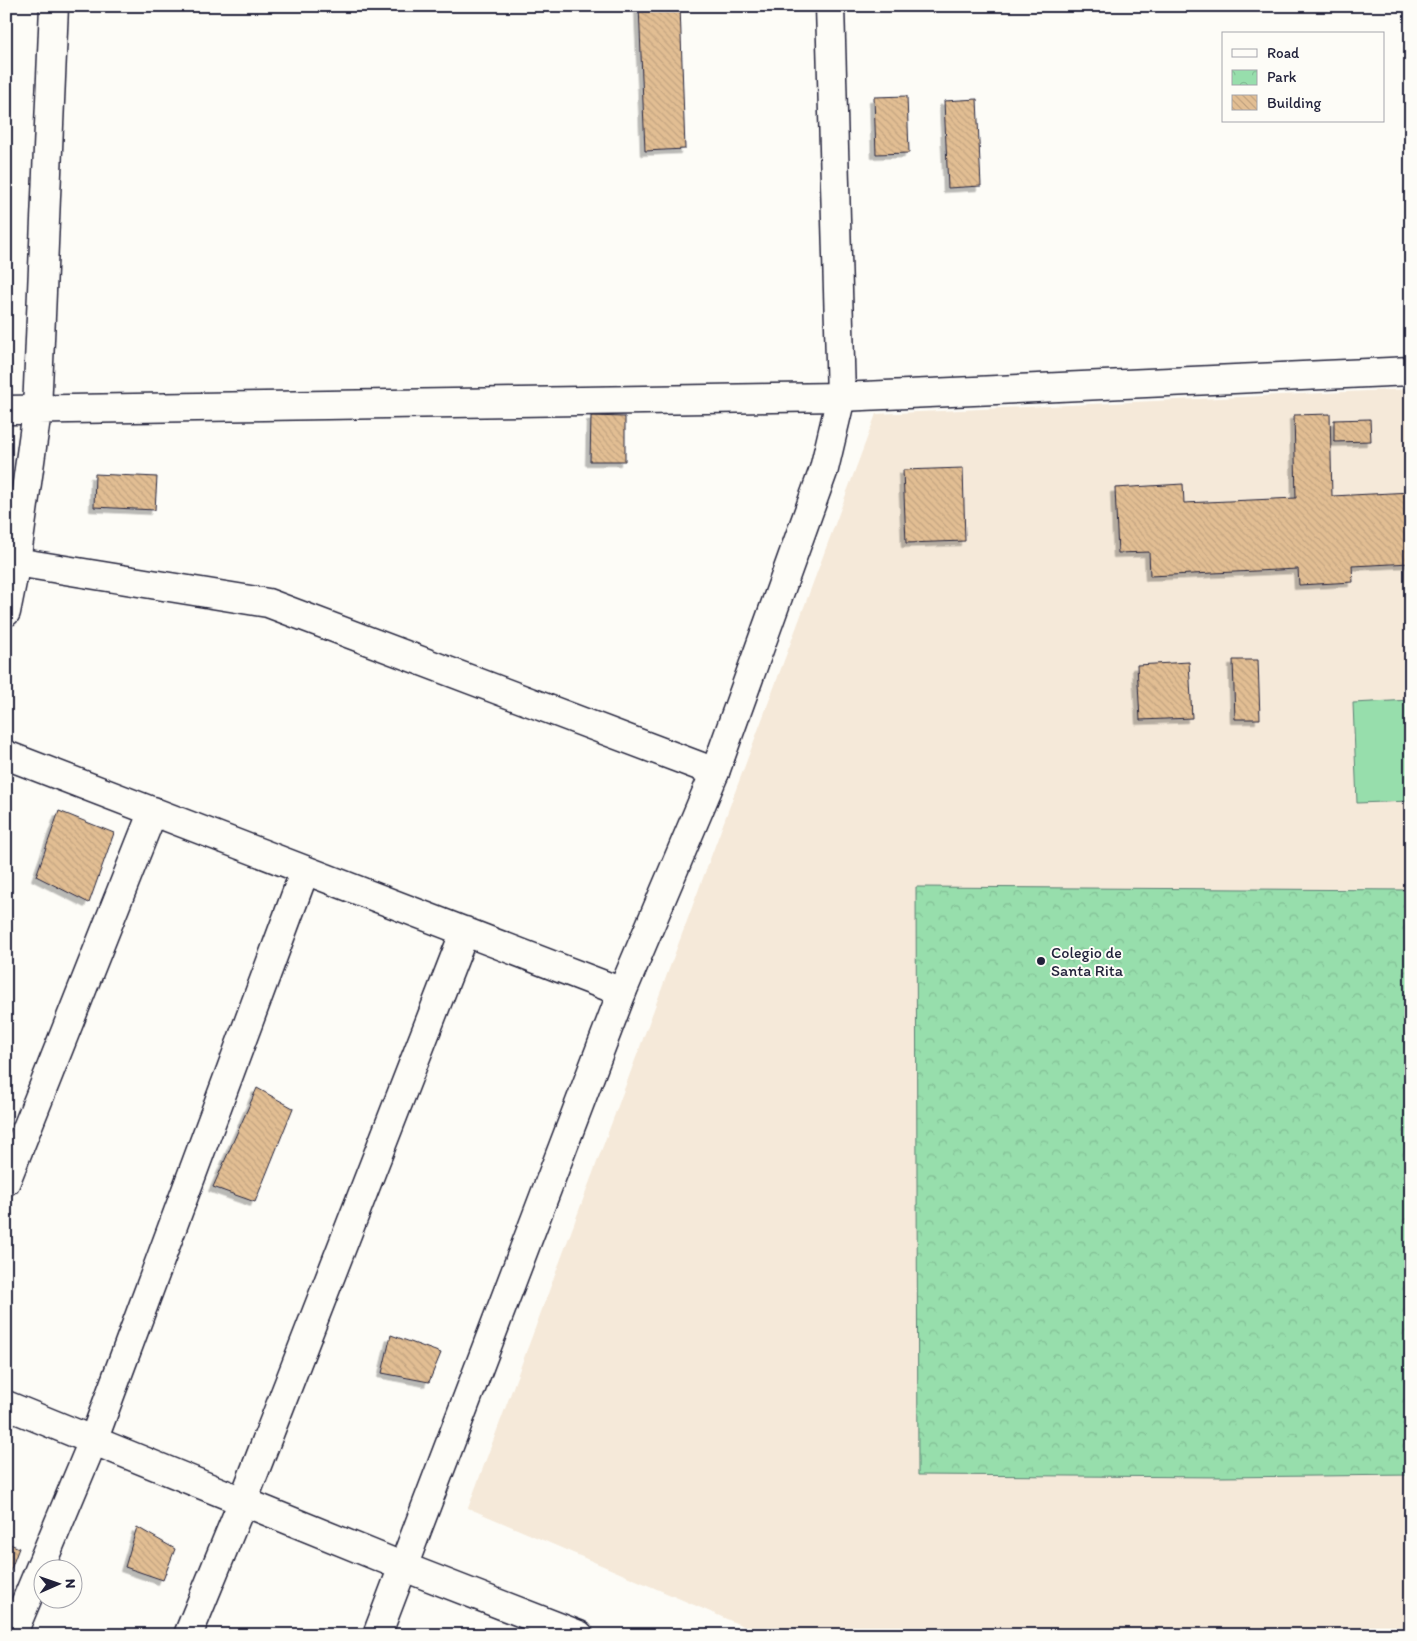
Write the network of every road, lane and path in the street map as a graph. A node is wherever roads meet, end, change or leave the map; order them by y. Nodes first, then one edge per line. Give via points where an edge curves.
1 (54, 6) edge
2 (830, 6) edge
3 (1411, 371) edge
4 (841, 396) junction
5 (6, 410) edge
6 (37, 412) junction
7 (16, 562) junction
8 (6, 612) edge
9 (6, 755) edge
10 (715, 772) junction
11 (153, 811) junction
12 (305, 870) junction
13 (465, 931) junction
14 (622, 992) junction
15 (6, 1182) edge
16 (6, 1405) edge
17 (93, 1440) junction
18 (242, 1501) junction
19 (404, 1567) junction
20 (531, 1626) edge
21 (12, 1635) edge
22 (188, 1635) edge
23 (377, 1635) edge
24 (579, 1635) edge

1 - 6 street
2 - 4 street
3 - 4 street
4 - 6 street
4 - 10 street via 824,468
5 - 6 street
6 - 7 street
7 - 8 street
7 - 10 street via 268,602
9 - 11 street
10 - 14 street
11 - 12 street
11 - 15 street
12 - 13 street
12 - 17 street
13 - 14 street
13 - 18 street
14 - 19 street
16 - 17 street
17 - 18 street
17 - 21 street
18 - 19 street
18 - 22 street
19 - 20 street
19 - 23 street
20 - 24 street

